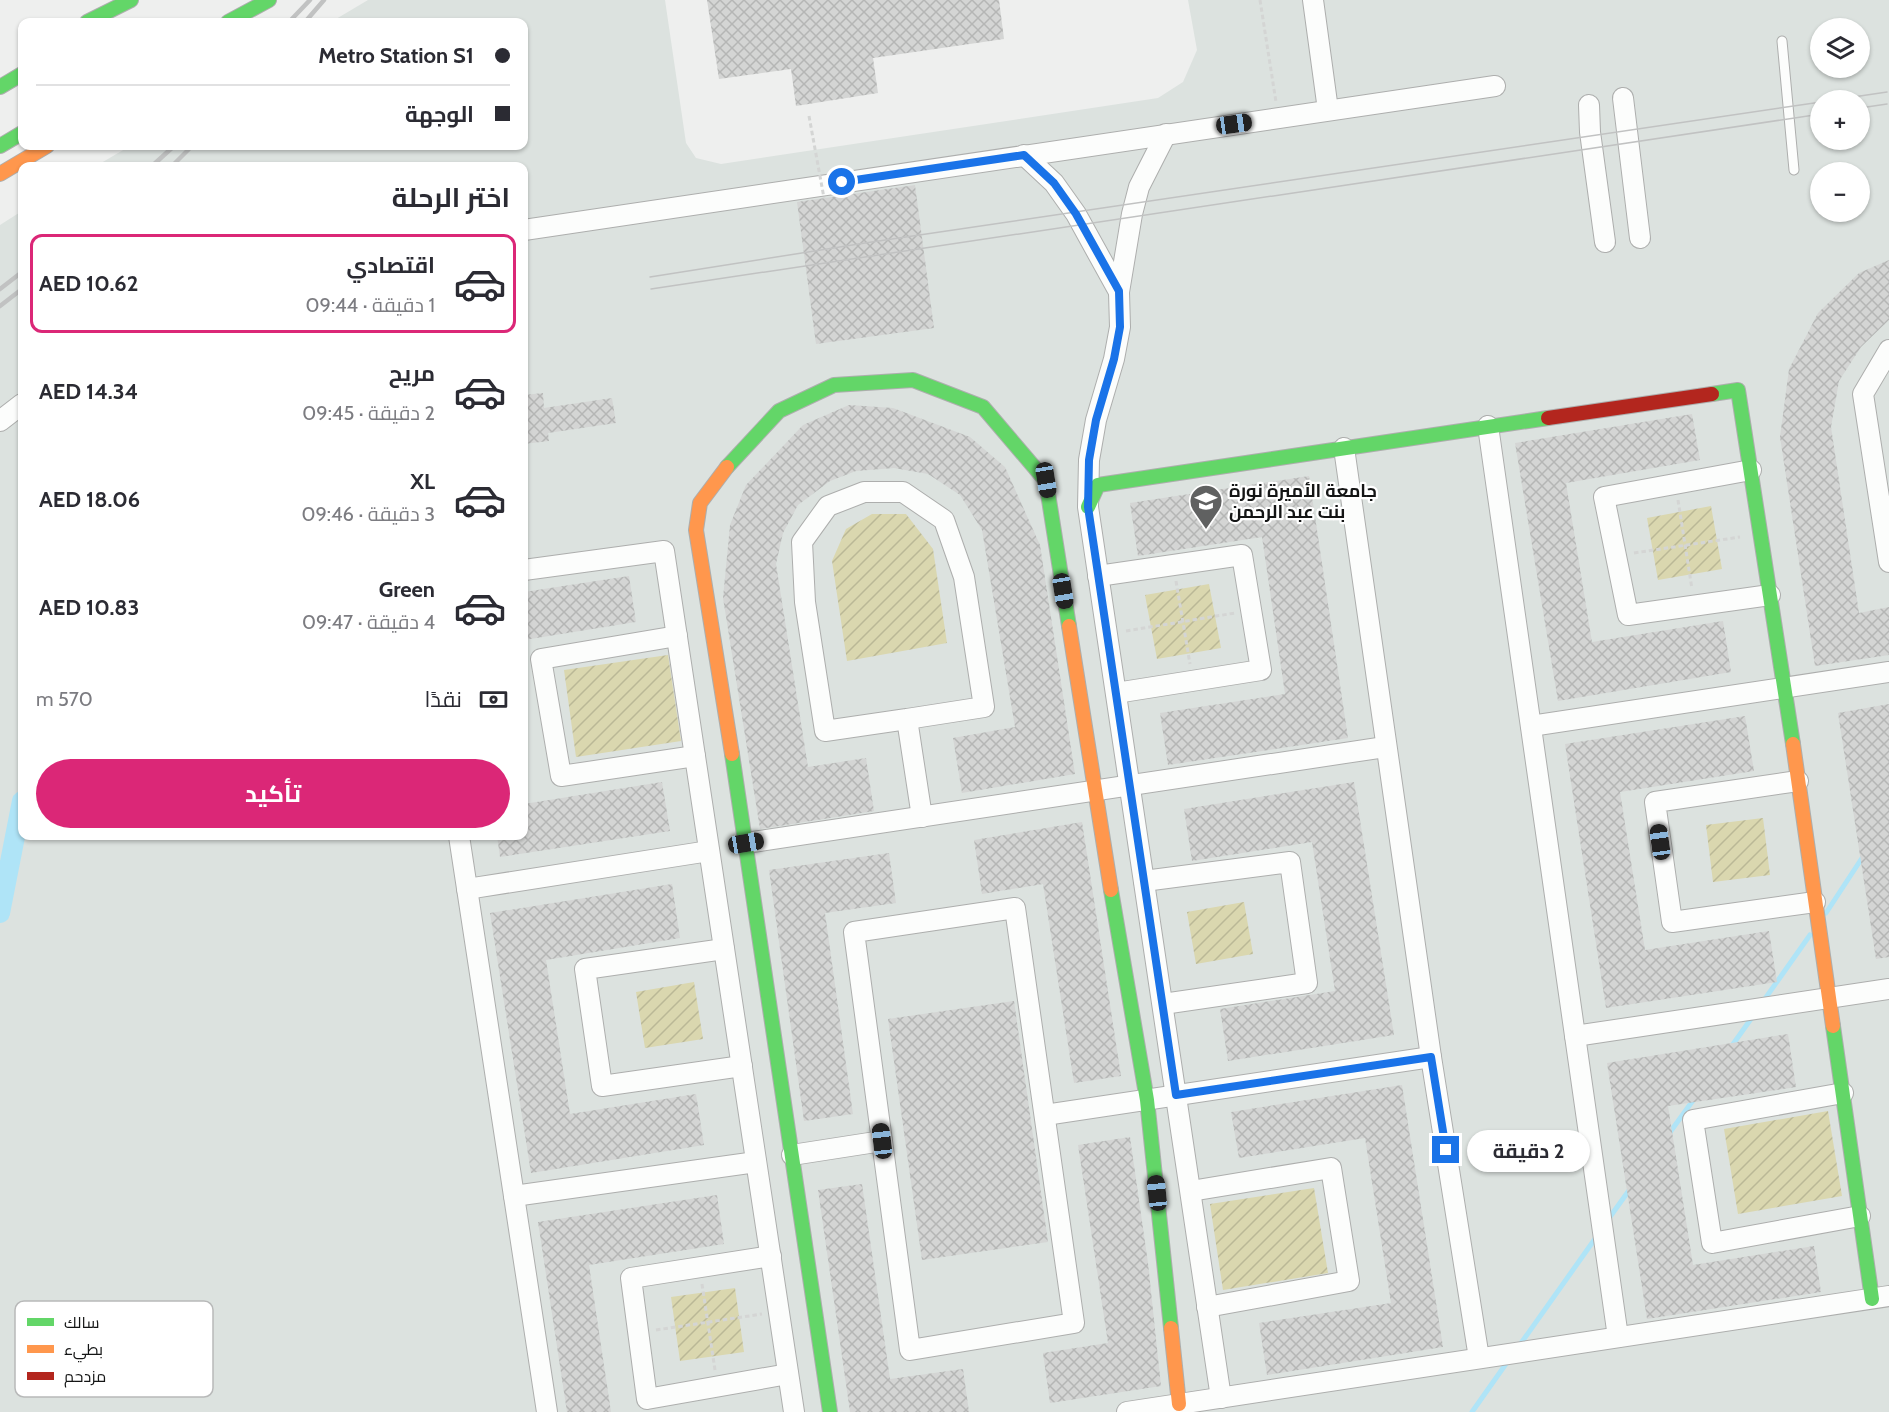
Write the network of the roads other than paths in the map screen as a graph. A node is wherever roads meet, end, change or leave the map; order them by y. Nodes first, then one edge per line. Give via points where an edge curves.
1 (269, 0) edge
2 (286, 0) edge
3 (1313, 0) edge
4 (138, 3) edge
5 (98, 18) edge
6 (119, 18) edge
7 (235, 18) edge
8 (256, 18) edge
9 (1782, 41) dead end
10 (18, 76) edge
11 (1495, 86) dead end
12 (0, 87) edge
13 (1623, 98) dead end
14 (1589, 105) dead end
15 (1328, 110) junction
16 (1166, 134) junction
17 (18, 135) edge
18 (0, 146) edge
19 (40, 150) edge
20 (1024, 155) junction
21 (20, 162) edge
22 (18, 163) edge
23 (1794, 170) dead end
24 (0, 174) edge
25 (528, 229) edge
26 (1640, 238) dead end
27 (1605, 242) dead end
28 (1119, 291) junction
29 (1889, 350) edge
30 (1488, 426) junction
31 (1344, 448) junction
32 (1751, 470) junction
33 (1088, 507) junction
34 (1889, 562) edge
35 (528, 569) edge
36 (1098, 576) junction
37 (1770, 595) junction
38 (677, 636) junction
39 (1889, 672) edge
40 (1785, 688) junction
41 (1116, 693) junction
42 (907, 718) junction
43 (1531, 726) junction
44 (1385, 747) junction
45 (695, 756) junction
46 (1798, 782) junction
47 (1130, 786) junction
48 (1094, 791) junction
49 (922, 817) junction
50 (460, 840) edge
51 (746, 843) junction
52 (709, 851) junction
53 (1144, 881) junction
54 (467, 889) junction
55 (1815, 902) junction
56 (724, 949) junction
57 (1889, 989) edge
58 (1829, 998) junction
59 (1163, 1004) junction
60 (1575, 1036) junction
61 (1431, 1057) junction
62 (742, 1066) junction
63 (1842, 1093) junction
64 (1176, 1095) junction
65 (1147, 1100) junction
66 (1045, 1115) junction
67 (882, 1141) junction
68 (792, 1155) junction
69 (756, 1162) junction
70 (1191, 1191) junction
71 (514, 1196) junction
72 (1860, 1216) junction
73 (771, 1256) junction
74 (1881, 1297) edge
75 (1208, 1307) junction
76 (1618, 1337) junction
77 (1479, 1359) junction
78 (788, 1374) junction
79 (1221, 1398) junction
80 (1179, 1404) junction
81 (547, 1412) edge
82 (794, 1412) edge
83 (830, 1412) edge
84 (1127, 1412) edge

1 - 7 street
2 - 8 street
3 - 15 street
4 - 5 street
4 - 6 street
9 - 23 lane
10 - 12 street
11 - 15 street
13 - 26 street
14 - 27 street
15 - 16 street
16 - 20 street
16 - 28 street via 1139,187
17 - 18 street
19 - 21 street
20 - 25 street
20 - 28 street via 1054,183
22 - 24 street
28 - 33 street via 1120,327 1096,420 1089,460
29 - 34 street via 1863,394
30 - 31 street
30 - 32 street via 1738,390
30 - 43 street
31 - 33 street via 1098,485
31 - 44 street
32 - 37 street
32 - 37 street via 1605,496 1628,615
33 - 36 street
35 - 38 street via 664,551
36 - 41 street
36 - 41 street via 1242,555 1261,670
37 - 40 street
38 - 45 street
38 - 45 street via 541,659 561,776
39 - 40 street
40 - 43 street
40 - 46 street
41 - 47 street
42 - 42 street via 984,707 964,577 944,520 903,492 864,492 828,506 802,542 804,602 825,730
42 - 49 street
43 - 60 street
44 - 47 street
44 - 61 street
45 - 52 street
46 - 55 street
46 - 55 street via 1655,802 1672,922
47 - 48 street
47 - 53 street
48 - 49 street
48 - 51 street via 1046,480 983,407 913,380 834,384 779,411 724,470 700,503 696,530
48 - 65 street
49 - 51 street
50 - 54 street
51 - 68 street
52 - 54 street
52 - 56 street
53 - 59 street
53 - 59 street via 1290,862 1307,984
54 - 71 street
55 - 58 street
56 - 62 street
56 - 62 street via 585,969 602,1086
57 - 58 street
58 - 60 street
58 - 63 street
59 - 64 street
60 - 76 street
61 - 64 street
61 - 77 street
62 - 69 street
63 - 72 street
63 - 72 street via 1693,1120 1712,1243
64 - 65 street
64 - 70 street
65 - 66 street
65 - 80 street
66 - 67 street via 1016,908 854,932
66 - 67 street via 1074,1323 910,1350
67 - 68 street
68 - 83 street
69 - 71 street
69 - 73 street
70 - 75 street
70 - 75 street via 1331,1168 1349,1281
71 - 81 street
72 - 74 street
73 - 78 street
73 - 78 street via 631,1278 647,1399
74 - 76 street
75 - 79 street
76 - 77 street
77 - 79 street
78 - 82 street
79 - 80 street
80 - 84 street

